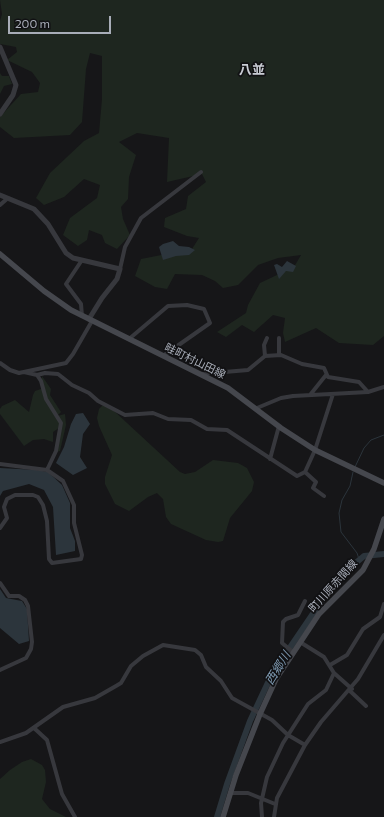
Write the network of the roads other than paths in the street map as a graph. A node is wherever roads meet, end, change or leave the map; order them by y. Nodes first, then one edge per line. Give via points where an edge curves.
1 (0, 47) edge
2 (0, 114) edge
3 (201, 172) dead end
4 (0, 195) edge
5 (8, 198) junction
6 (0, 205) edge
7 (0, 254) edge
8 (82, 260) junction
9 (120, 269) junction
10 (82, 316) junction
11 (90, 320) junction
12 (267, 338) dead end
13 (279, 338) dead end
14 (129, 339) junction
15 (279, 355) junction
16 (163, 356) junction
17 (265, 356) junction
18 (0, 363) edge
19 (24, 372) junction
20 (201, 374) junction
21 (37, 375) junction
22 (326, 375) junction
23 (384, 387) edge
24 (368, 392) junction
25 (333, 394) junction
26 (310, 395) junction
27 (257, 408) junction
28 (279, 426) junction
29 (315, 450) junction
30 (270, 459) junction
31 (0, 464) edge
32 (47, 470) junction
33 (305, 472) junction
34 (384, 483) edge
35 (324, 496) dead end
36 (384, 519) edge
37 (0, 528) edge
38 (0, 583) edge
39 (305, 601) dead end
40 (384, 604) edge
41 (384, 635) edge
42 (300, 642) junction
43 (293, 652) junction
44 (330, 665) junction
45 (0, 670) edge
46 (334, 673) junction
47 (351, 690) junction
48 (366, 706) dead end
49 (256, 711) junction
50 (34, 728) junction
51 (288, 735) junction
52 (0, 742) edge
53 (305, 745) junction
54 (230, 794) junction
55 (261, 799) junction
56 (275, 804) junction
57 (76, 817) edge
58 (223, 817) edge
59 (262, 817) edge
60 (274, 817) edge

1 - 2 street via 16,85 14,95
3 - 9 street via 141,218 125,247
4 - 5 street
5 - 6 street
5 - 8 street via 34,209 48,224 66,252 73,258
7 - 10 main road, 畦町村山田線 via 44,290
8 - 9 street
8 - 10 street via 66,284 81,304
9 - 11 street via 117,279 102,298
10 - 11 main road, 畦町村山田線
11 - 14 main road, 畦町村山田線
11 - 19 street via 68,361
12 - 17 street via 264,345
13 - 15 street
14 - 16 main road, 畦町村山田線
14 - 16 street via 168,306 204,309 210,323
15 - 17 street
15 - 22 street via 302,364 324,368
16 - 20 main road, 畦町村山田線
17 - 20 street via 248,370
18 - 19 street via 14,372
19 - 21 street
20 - 27 main road, 畦町村山田線 via 228,388
21 - 30 street via 58,374 98,401 125,414 153,413 168,418 191,420 207,429 227,430
21 - 32 street via 48,403 61,423 56,451
22 - 24 street via 359,382
22 - 26 street
23 - 24 street
24 - 25 street
25 - 26 street
25 - 29 street
26 - 27 street via 282,398
27 - 28 main road, 畦町村山田線
28 - 29 main road, 畦町村山田線
28 - 30 street
29 - 33 street
29 - 34 main road, 畦町村山田線
30 - 33 street via 297,476
31 - 32 street
32 - 37 street via 63,481 74,505 74,524 81,559 52,563 49,559 47,521 43,505 33,494 15,495 7,499 4,508 7,518
33 - 35 street via 316,482 313,488
36 - 42 main road, 町川原赤間線 via 374,549 357,577 324,608
38 - 45 street via 9,596 19,596 25,600 29,610 32,642 26,658
39 - 43 street via 298,615 283,622 282,643
40 - 44 street via 380,617 363,629 347,655
41 - 47 street
42 - 43 main road, 町川原赤間線
42 - 44 street via 321,654
43 - 49 main road, 町川原赤間線
44 - 46 street
46 - 47 street
46 - 51 street via 326,690 308,704
47 - 48 street
47 - 53 street via 321,722
49 - 50 street via 232,698 221,681 206,667 198,652 163,645 131,666 116,686 91,699 53,712
49 - 51 street
49 - 54 main road, 町川原赤間線
50 - 52 street
50 - 57 street via 46,740 62,794
51 - 53 street
51 - 55 street via 269,770
53 - 56 street
54 - 55 street via 248,793
54 - 58 main road, 町川原赤間線
55 - 56 street
55 - 59 street
56 - 60 street

